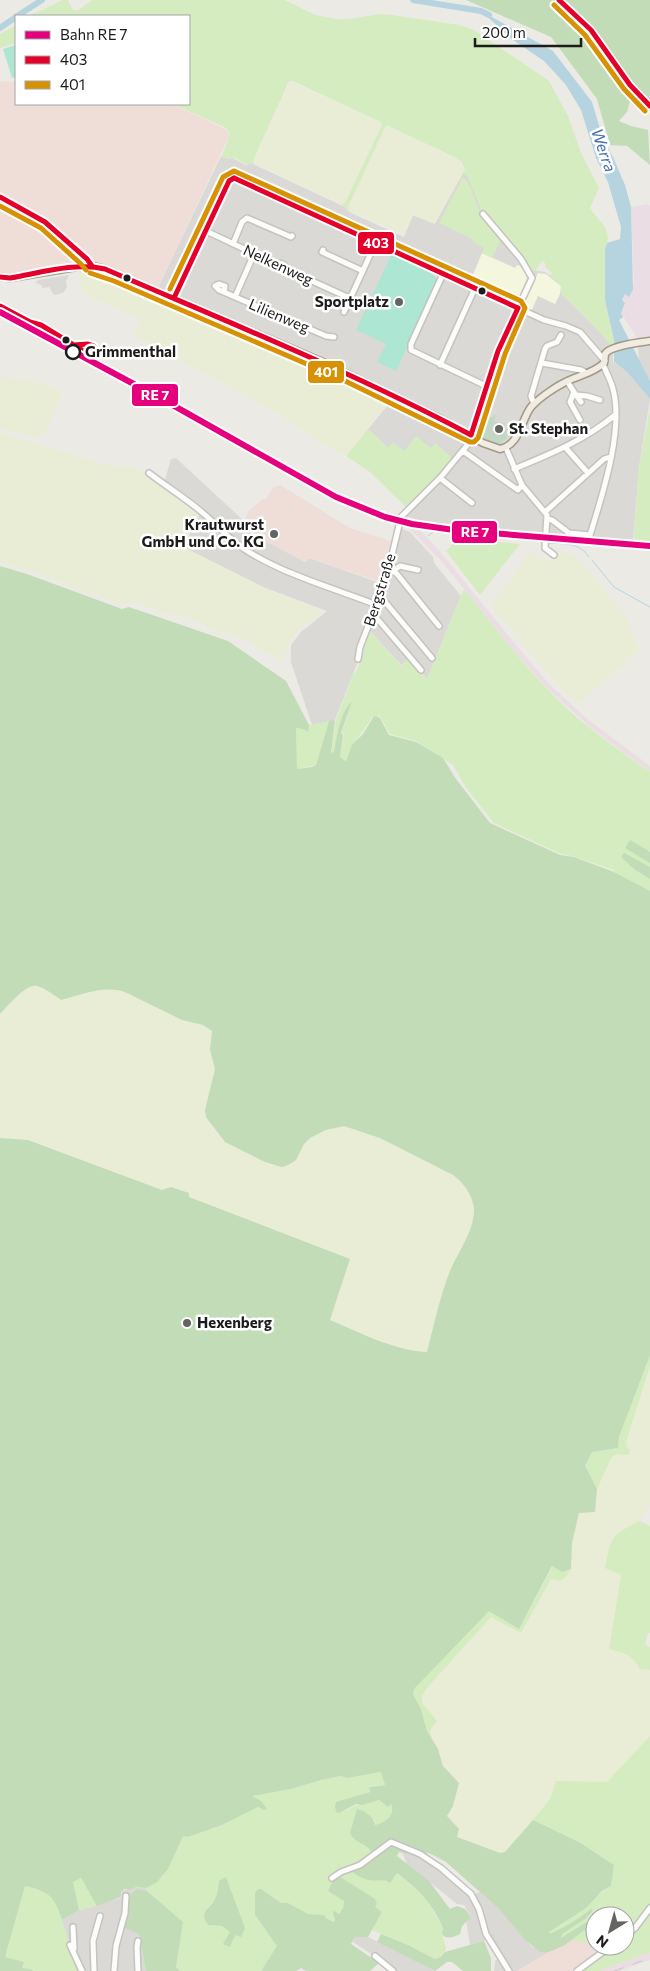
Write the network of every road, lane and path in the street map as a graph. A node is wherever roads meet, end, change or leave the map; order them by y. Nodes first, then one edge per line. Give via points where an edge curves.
1 (559, 0) edge
2 (650, 106) edge
3 (0, 197) edge
4 (483, 214) dead end
5 (206, 231) junction
6 (292, 236) dead end
7 (376, 242) junction
8 (233, 244) junction
9 (323, 250) dead end
10 (254, 254) junction
11 (92, 266) junction
12 (363, 271) junction
13 (443, 274) junction
14 (0, 277) edge
15 (475, 288) junction
16 (224, 292) dead end
17 (234, 297) junction
18 (174, 298) junction
19 (350, 299) junction
20 (366, 306) dead end
21 (518, 308) junction
22 (344, 312) dead end
23 (561, 335) dead end
24 (334, 337) dead end
25 (647, 341) edge
26 (604, 362) junction
27 (542, 363) junction
28 (440, 365) junction
29 (586, 374) junction
30 (567, 382) junction
31 (488, 387) junction
32 (575, 394) junction
33 (600, 400) dead end
34 (581, 402) dead end
35 (534, 404) junction
36 (615, 414) junction
37 (580, 420) dead end
38 (472, 436) junction
39 (566, 447) junction
40 (506, 448) junction
41 (463, 451) junction
42 (610, 457) junction
43 (514, 469) junction
44 (149, 473) dead end
45 (588, 473) junction
46 (440, 478) junction
47 (522, 486) junction
48 (472, 503) dead end
49 (546, 512) junction
50 (547, 519) junction
51 (554, 555) dead end
52 (391, 569) junction
53 (418, 570) dead end
54 (381, 597) junction
55 (378, 605) junction
56 (374, 615) junction
57 (439, 626) dead end
58 (432, 658) dead end
59 (358, 659) dead end
60 (421, 670) dead end
61 (332, 1878) dead end
62 (126, 1896) dead end
63 (650, 1908) edge
64 (100, 1916) dead end
65 (73, 1927) dead end
66 (635, 1928) edge
67 (138, 1941) dead end
68 (70, 1944) dead end
69 (74, 1953) junction
70 (375, 1956) dead end
71 (598, 1956) edge
72 (82, 1971) edge
73 (94, 1971) edge
74 (114, 1971) edge
75 (138, 1971) edge
76 (393, 1971) edge
77 (509, 1971) edge
78 (577, 1971) edge

1 - 2 main road via 591,30 630,85
3 - 11 street via 45,222
4 - 21 street via 531,274 531,282
5 - 7 street via 229,181 234,178
5 - 8 street, Nelkenweg
5 - 18 street
6 - 8 street via 247,218 242,222
7 - 12 street
7 - 13 street
8 - 10 street, Nelkenweg
9 - 12 street
10 - 17 street
10 - 19 street, Nelkenweg via 283,264 290,271
11 - 14 main road
11 - 18 main road
12 - 19 street
13 - 15 street
13 - 28 street via 411,344 413,352
15 - 21 street
15 - 28 street
16 - 17 street, Lilienweg
17 - 24 street, Lilienweg
18 - 38 main road via 366,382
19 - 20 street, Nelkenweg
19 - 22 street
21 - 26 street via 580,332
21 - 31 street via 498,351
23 - 27 street via 557,342 544,349
25 - 26 main road via 610,351
26 - 29 main road
26 - 36 street via 613,389
27 - 29 street via 581,370
27 - 35 street via 531,399
28 - 31 street
29 - 30 main road
30 - 32 street
30 - 35 main road
31 - 38 street
32 - 33 street
32 - 34 street
32 - 37 street via 570,402
35 - 40 main road via 515,440
36 - 39 street via 590,434
36 - 42 street
38 - 40 main road via 492,447
38 - 41 street
39 - 43 street
39 - 45 street
40 - 43 street
41 - 46 street
41 - 47 street via 518,490
42 - 45 street
42 - 50 street via 610,470 590,535 569,532
43 - 47 street
44 - 55 street via 244,549 311,582
45 - 49 street
46 - 48 street
46 - 52 street, Bergstraße via 408,508 399,523
47 - 49 street
49 - 50 street
50 - 51 street via 545,548
52 - 53 street via 400,566
52 - 54 street, Bergstraße
52 - 57 street
54 - 55 street, Bergstraße
54 - 58 street
55 - 56 street, Bergstraße
56 - 59 street, Bergstraße
56 - 60 street
61 - 77 street via 360,1865 391,1842 420,1854 471,1894 486,1934
62 - 74 street
63 - 66 street
64 - 73 street via 93,1941
65 - 69 street
67 - 75 street
68 - 69 street
69 - 72 street
70 - 76 street
71 - 78 street

